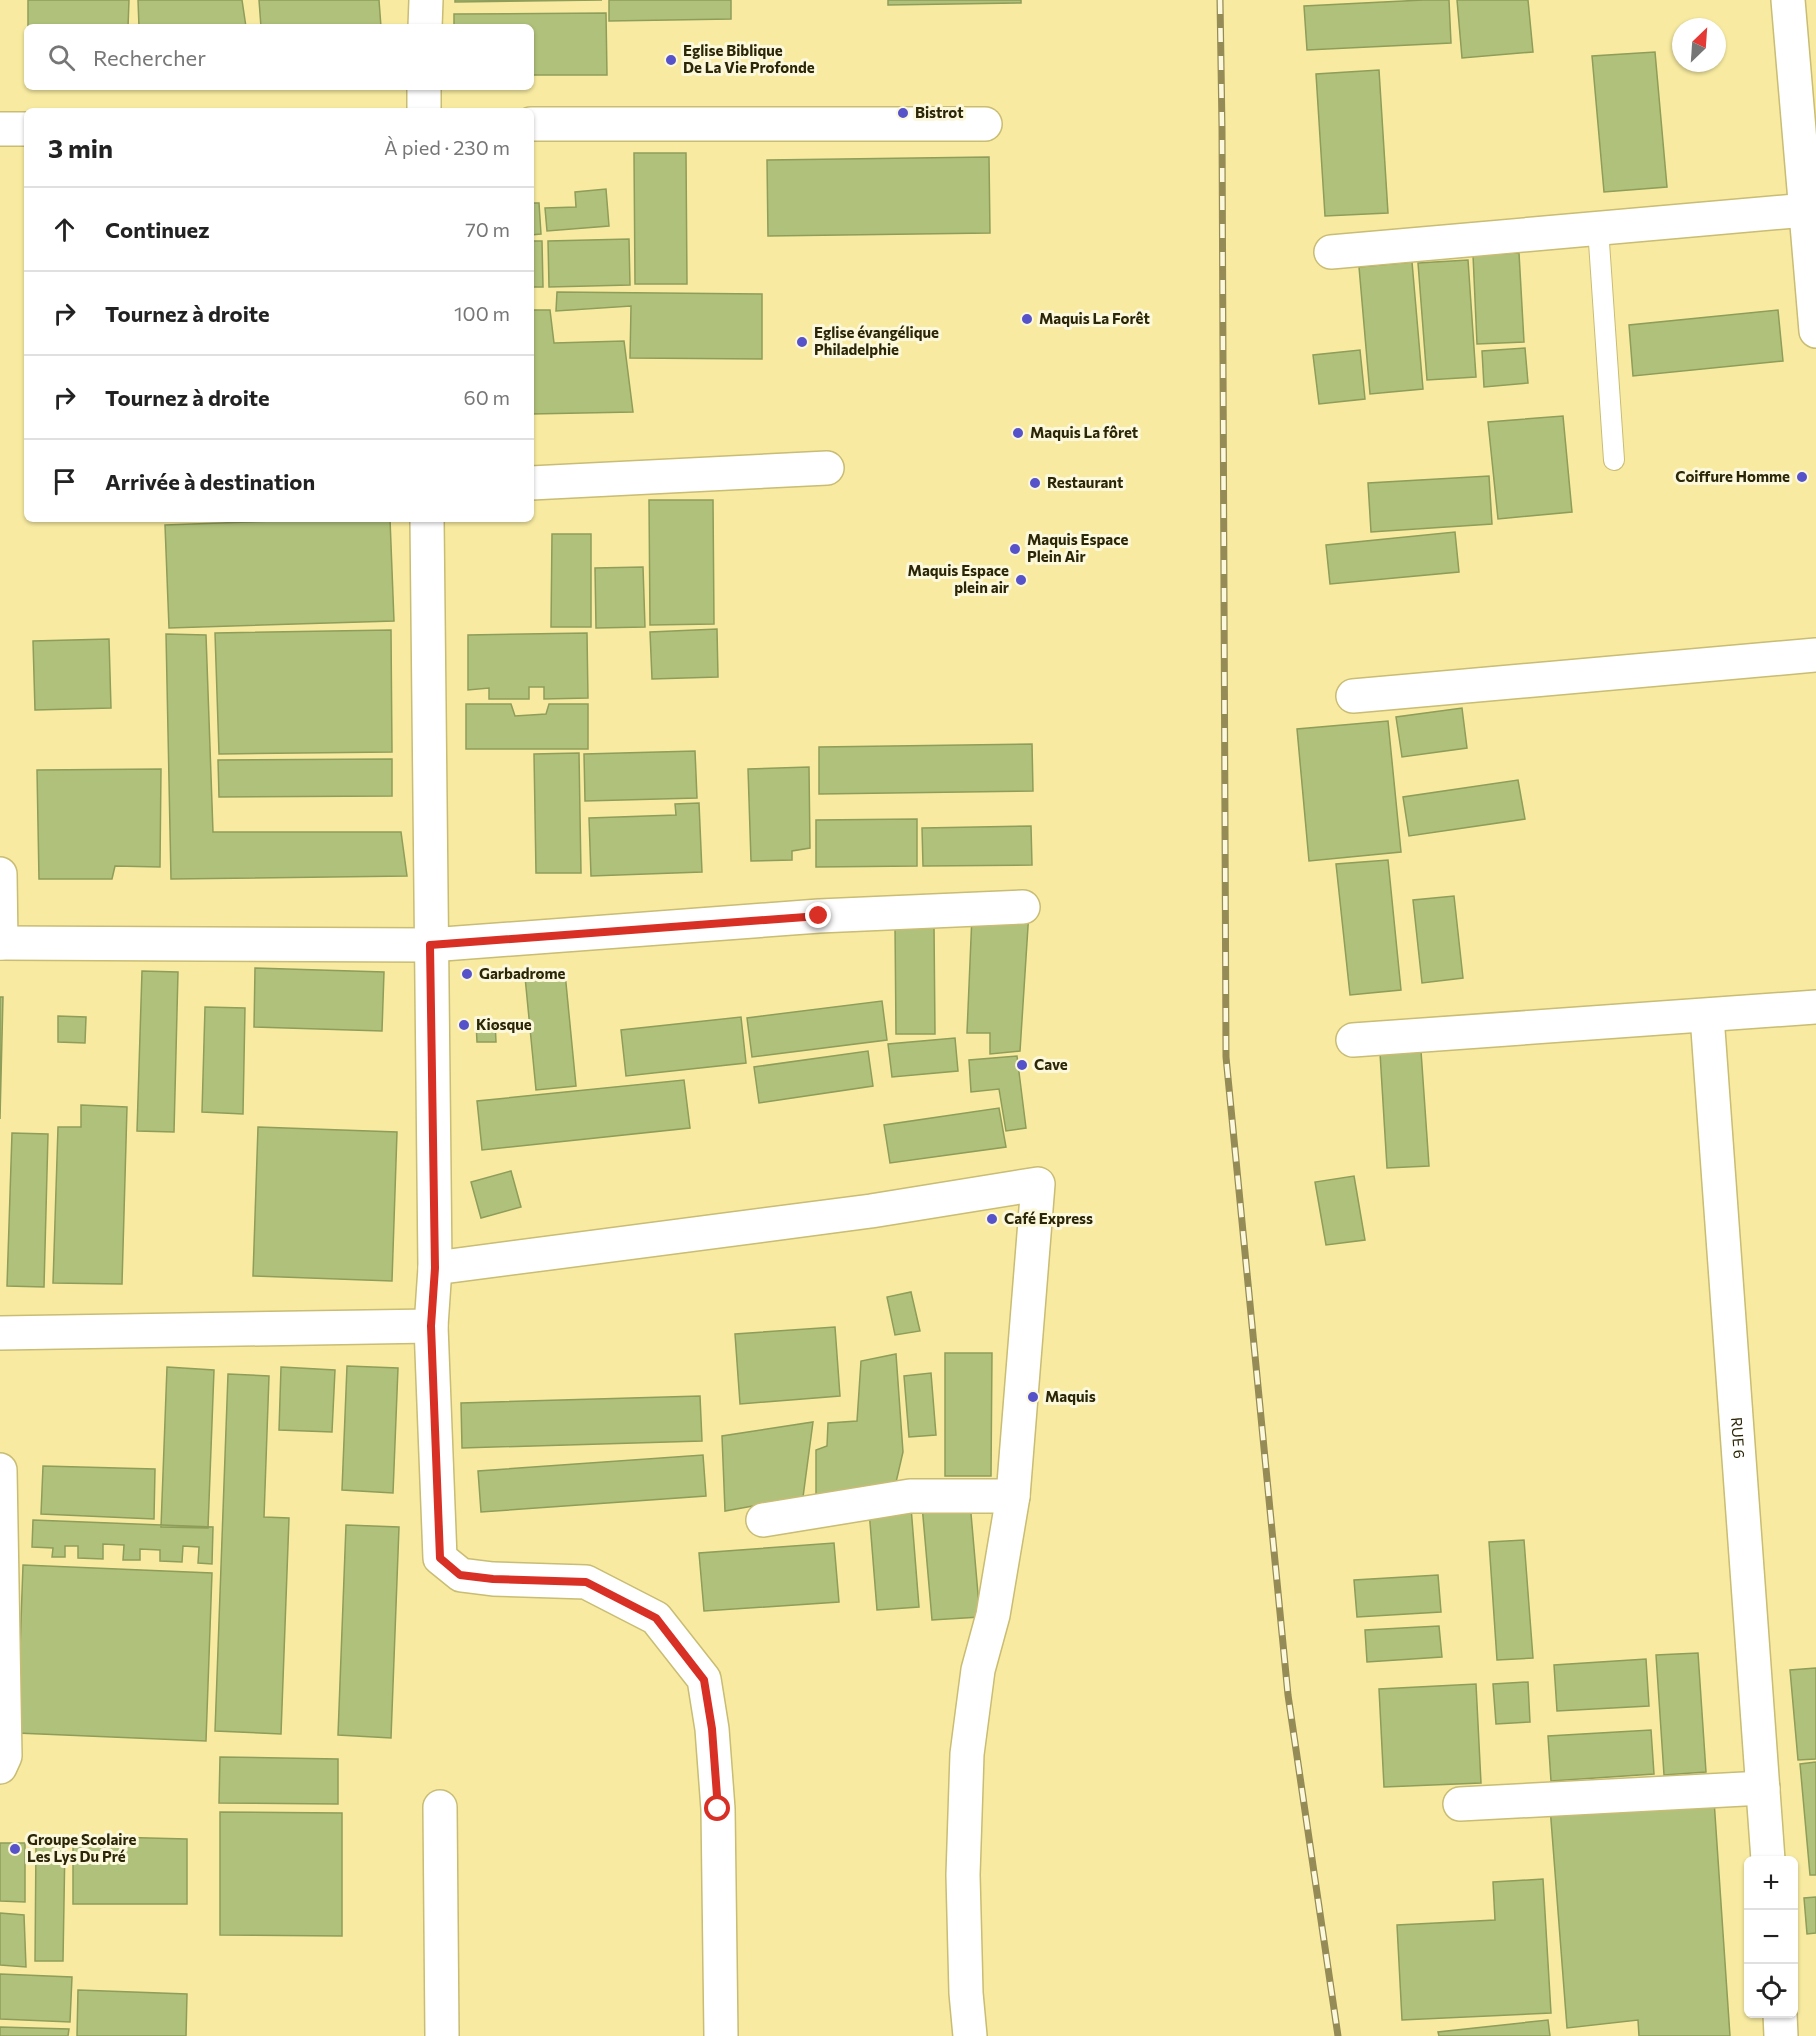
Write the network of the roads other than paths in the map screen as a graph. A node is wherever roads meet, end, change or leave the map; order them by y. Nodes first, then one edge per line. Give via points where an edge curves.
1 (426, 0) edge
2 (1788, 0) edge
3 (425, 24) edge
4 (424, 90) edge
5 (424, 108) edge
6 (534, 124) edge
7 (985, 124) dead end
8 (0, 129) edge
9 (24, 129) edge
10 (1806, 210) junction
11 (1598, 228) junction
12 (1331, 252) dead end
13 (1816, 331) edge
14 (1614, 460) dead end
15 (827, 468) dead end
16 (534, 483) edge
17 (427, 522) edge
18 (1816, 655) edge
19 (1353, 696) dead end
20 (0, 874) edge
21 (1023, 907) dead end
22 (1, 943) edge
23 (430, 945) junction
24 (1816, 1007) edge
25 (1707, 1016) junction
26 (1353, 1040) dead end
27 (435, 1268) junction
28 (431, 1326) junction
29 (0, 1333) edge
30 (0, 1470) edge
31 (1013, 1496) junction
32 (763, 1520) dead end
33 (0, 1767) edge
34 (1763, 1788) junction
35 (1460, 1804) dead end
36 (440, 1807) dead end
37 (1768, 1856) edge
38 (1780, 2018) edge
39 (442, 2036) edge
40 (721, 2036) edge
41 (970, 2036) edge
42 (1781, 2036) edge

1 - 3 street
2 - 10 street
4 - 5 street
6 - 7 street
8 - 9 street
10 - 11 street
10 - 13 street
11 - 12 street
11 - 14 lane
15 - 16 street
17 - 23 street
18 - 19 street
20 - 22 street
21 - 23 street via 819,916
22 - 23 street
23 - 27 street
24 - 25 street
25 - 26 street
25 - 34 street, RUE 6
27 - 28 street
27 - 31 street via 1038,1185
28 - 29 street
28 - 40 street via 440,1558 460,1575 586,1582 656,1618 704,1680 718,1809
30 - 33 street via 5,1756
31 - 32 street via 910,1496
31 - 41 street via 993,1615 978,1670 967,1754 963,1875
34 - 35 street
34 - 37 street, RUE 6
36 - 39 street
38 - 42 street

